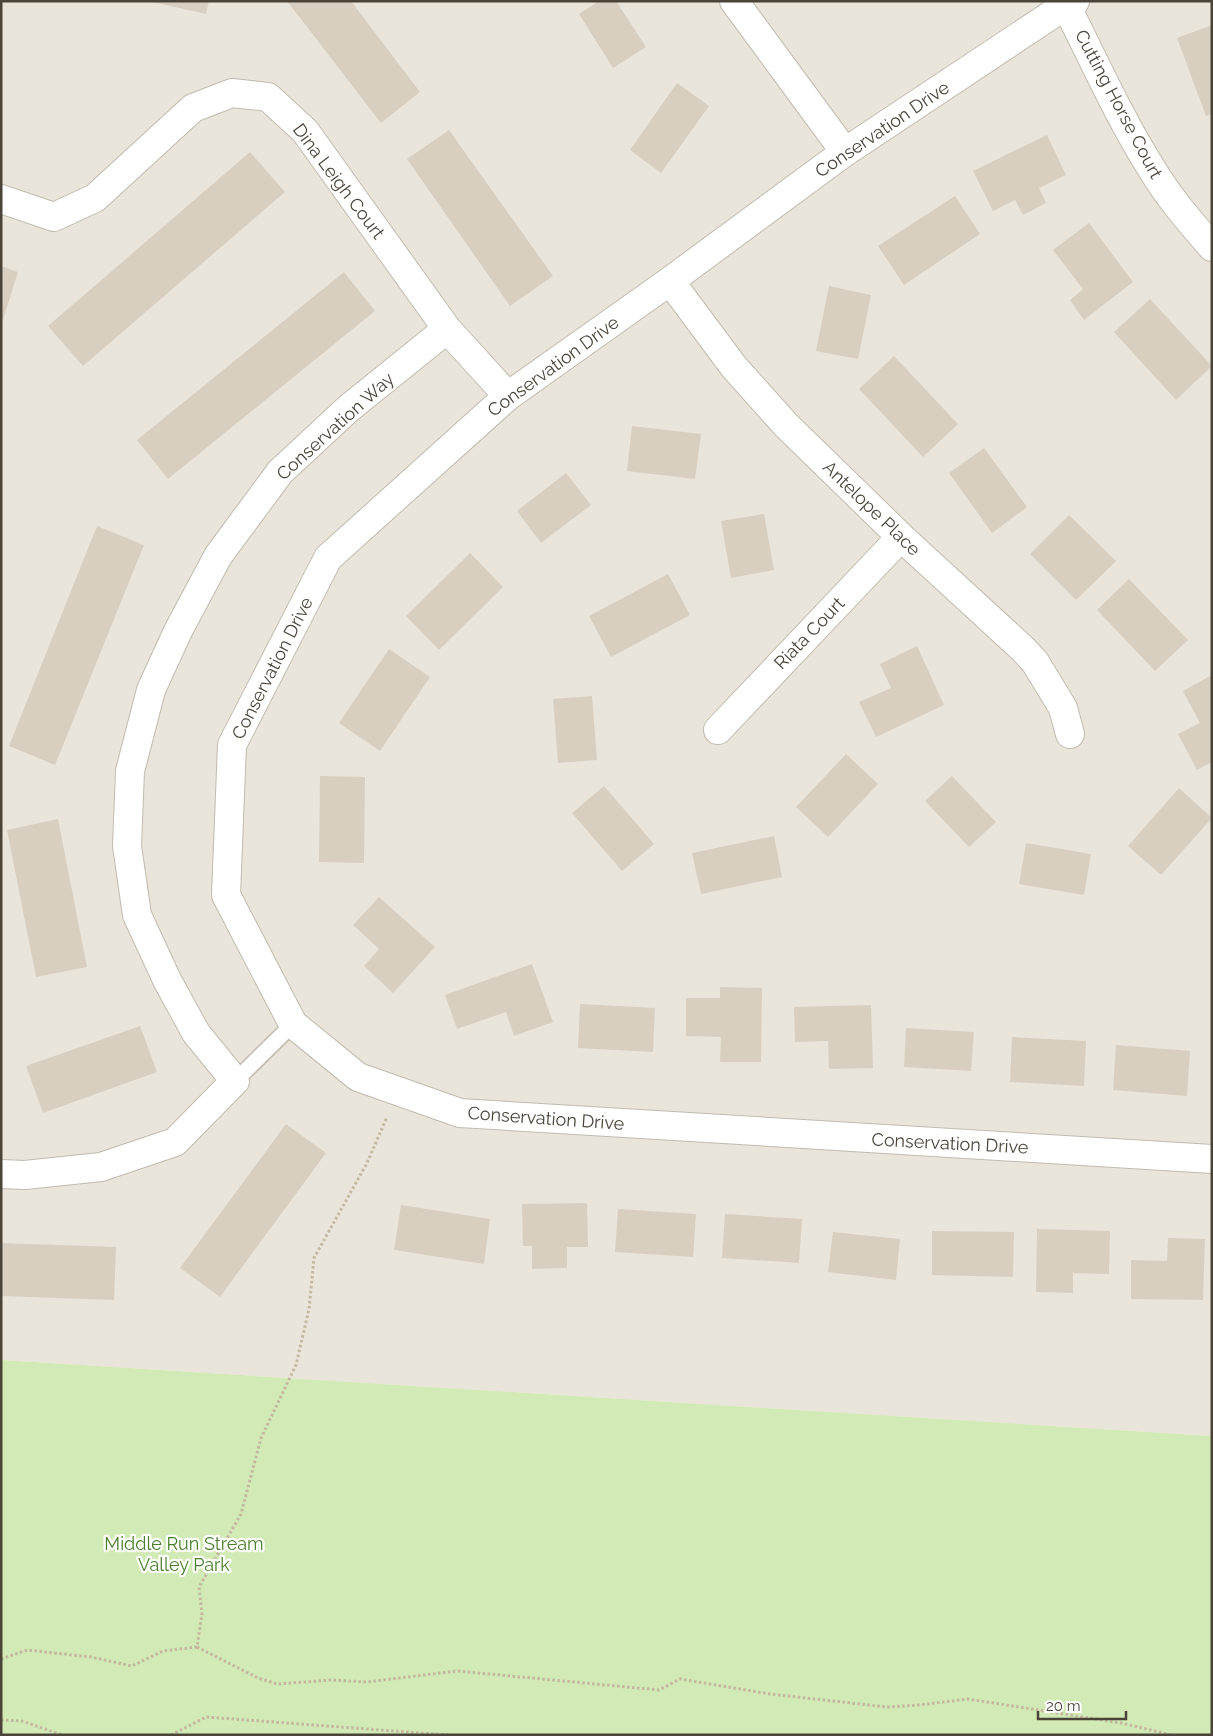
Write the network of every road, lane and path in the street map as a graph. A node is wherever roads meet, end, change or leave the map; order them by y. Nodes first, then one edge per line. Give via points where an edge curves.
1 (734, 1) edge
2 (1070, 3) edge
3 (845, 152) junction
4 (1, 199) edge
5 (1212, 247) edge
6 (670, 281) junction
7 (447, 329) junction
8 (508, 396) junction
9 (901, 537) junction
10 (718, 730) dead end
11 (1070, 734) dead end
12 (293, 1024) junction
13 (235, 1081) junction
14 (398, 1091) junction
15 (1212, 1159) edge
16 (1, 1174) edge
17 (197, 1647) junction
18 (1, 1659) edge
19 (1, 1720) edge
20 (62, 1735) edge
21 (171, 1735) edge
22 (448, 1735) edge
23 (1171, 1735) edge

1 - 3 street
2 - 3 street, Conservation Drive
2 - 5 street, Cutting Horse Court via 1132,136 1177,206
3 - 6 street, Conservation Drive
4 - 7 street, Dina Leigh Court via 54,217 95,198 193,108 232,93 268,97 305,131
6 - 8 street, Conservation Drive
6 - 9 street, Antelope Place via 734,367 786,425
7 - 8 street, Dina Leigh Court
7 - 13 street, Conservation Way via 349,408 280,472 218,556 151,690 130,771 128,846 137,915 196,1033
8 - 12 street, Conservation Drive via 328,558 232,745 226,894
9 - 10 street, Riata Court
9 - 11 street, Antelope Place via 1024,648 1063,708
12 - 13 lane
12 - 14 street, Conservation Drive via 358,1077
13 - 16 street via 175,1142 101,1167 25,1175
14 - 15 street, Conservation Drive via 460,1113
14 - 17 path via 367,1164 314,1258 310,1309 296,1365 262,1438 242,1514 199,1587 202,1614
17 - 18 path via 163,1651 132,1666 91,1657 27,1650
17 - 23 path via 258,1678 277,1684 332,1680 367,1682 457,1671 658,1690 680,1679 770,1694 886,1707 968,1699 1122,1723
19 - 20 path via 22,1721
21 - 22 path via 206,1717

